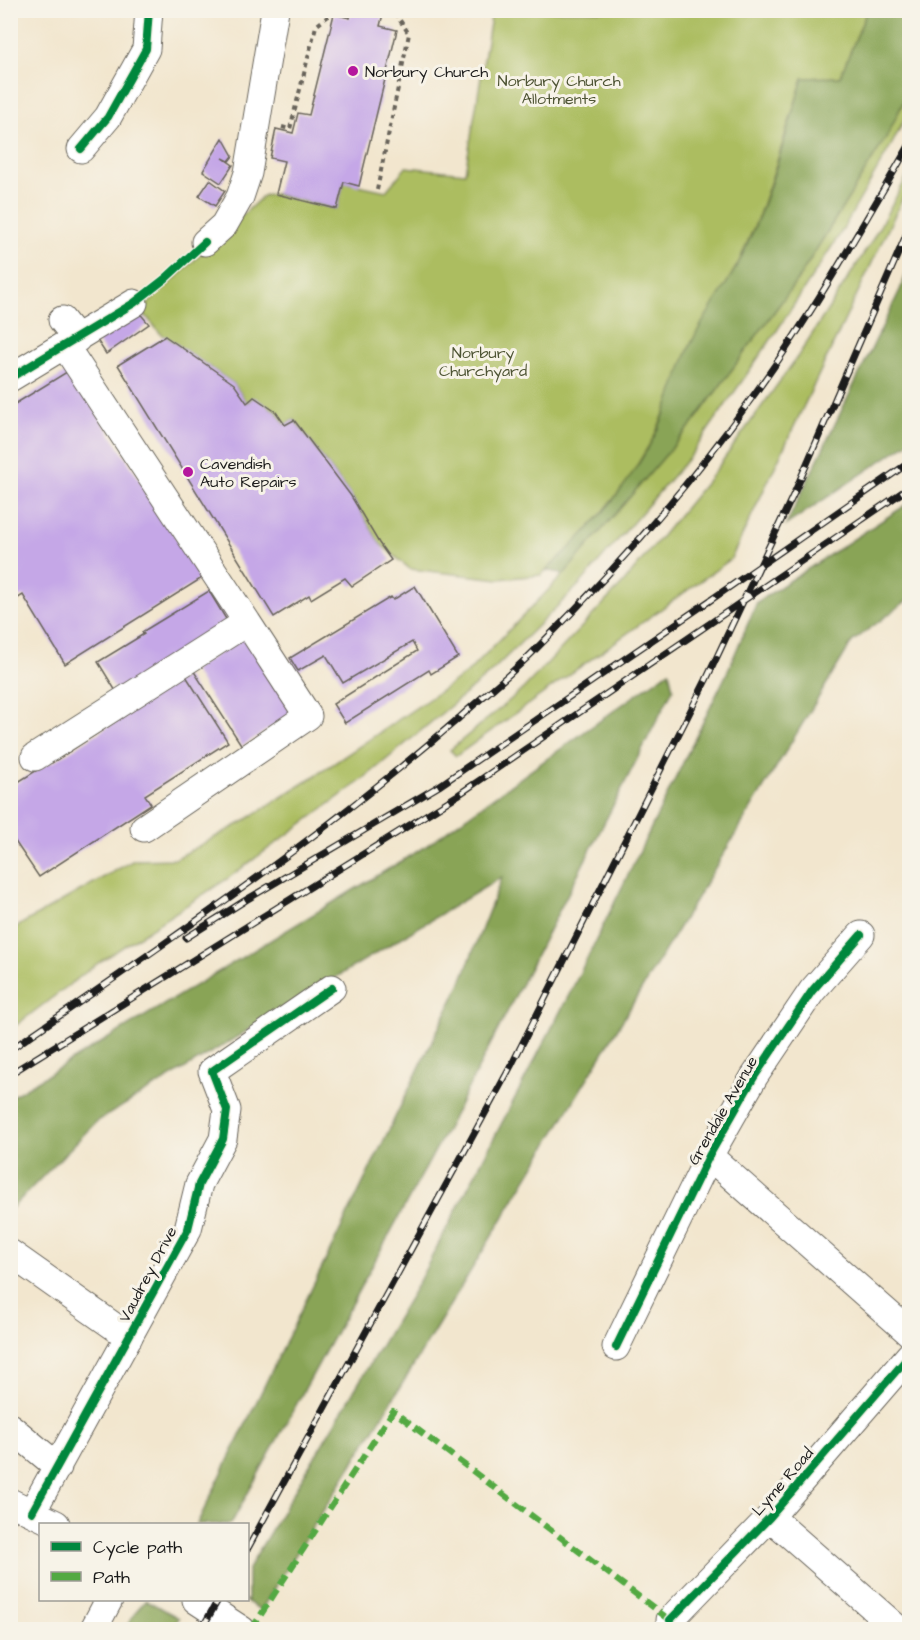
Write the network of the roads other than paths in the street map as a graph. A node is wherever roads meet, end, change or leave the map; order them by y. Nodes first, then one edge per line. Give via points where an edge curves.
1 (149, 10) edge
2 (275, 10) edge
3 (81, 149) dead end
4 (205, 242) dead end
5 (134, 303) dead end
6 (68, 335) junction
7 (10, 378) edge
8 (247, 622) junction
9 (35, 757) dead end
10 (144, 828) dead end
11 (861, 935) dead end
12 (332, 988) dead end
13 (709, 1156) junction
14 (10, 1253) edge
15 (909, 1333) edge
16 (129, 1336) junction
17 (616, 1347) dead end
18 (909, 1355) edge
19 (10, 1427) edge
20 (58, 1467) junction
21 (33, 1513) edge
22 (770, 1517) junction
23 (108, 1601) edge
24 (199, 1601) edge
25 (670, 1620) dead end
26 (93, 1629) edge
27 (242, 1629) edge
28 (899, 1629) edge

1 - 3 street via 146,49 108,117
2 - 4 street via 248,173 224,225
5 - 6 street
6 - 7 street
6 - 8 street
8 - 9 street
8 - 10 street via 308,716
11 - 13 street, Grendale Avenue via 806,1001 754,1077
12 - 16 street, Vaudrey Drive via 204,1076 227,1110 223,1140 199,1184 188,1229
13 - 15 street, Grendale Avenue
13 - 17 street, Grendale Avenue
14 - 16 street
16 - 20 street, Vaudrey Drive
18 - 22 street, Lyme Road
19 - 20 street
20 - 21 street, Vaudrey Drive
22 - 25 street, Lyme Road
22 - 28 street
23 - 26 street
24 - 27 street

